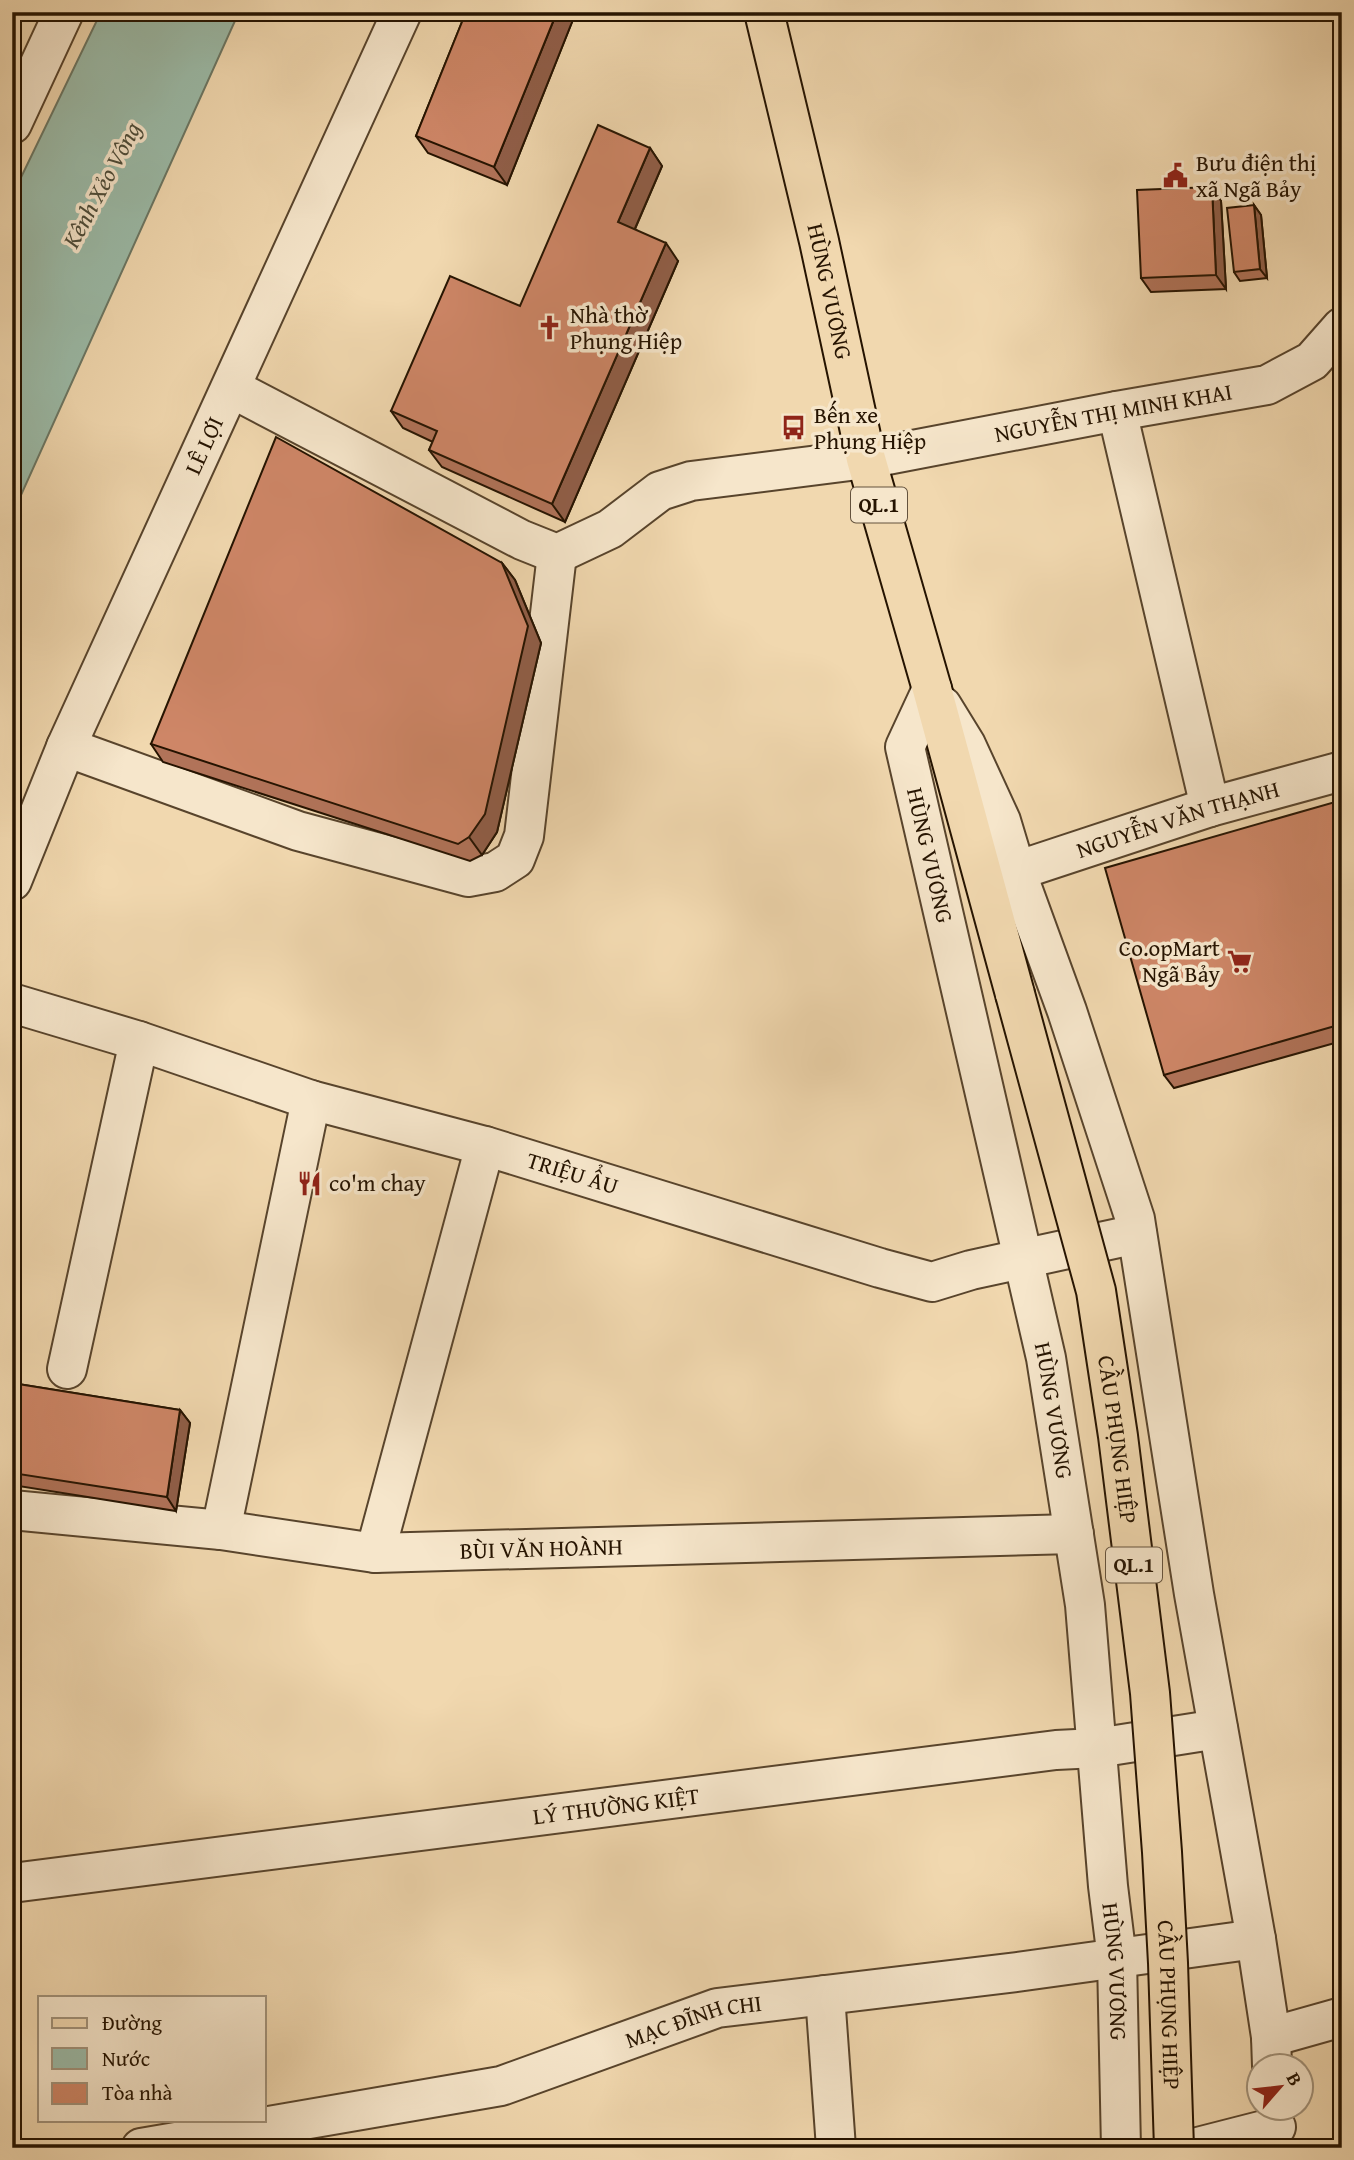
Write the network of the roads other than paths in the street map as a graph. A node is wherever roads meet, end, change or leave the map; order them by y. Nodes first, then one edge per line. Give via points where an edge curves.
1 (64, 12) edge
2 (402, 12) edge
3 (764, 12) edge
4 (12, 124) edge
5 (1342, 327) edge
6 (231, 388) junction
7 (1117, 411) junction
8 (866, 459) junction
9 (557, 554) junction
10 (932, 689) junction
11 (66, 747) junction
12 (1342, 771) edge
13 (1210, 807) junction
14 (1016, 871) junction
15 (12, 881) edge
16 (1015, 993) joint
17 (12, 1003) edge
18 (139, 1041) junction
19 (311, 1100) junction
20 (485, 1146) junction
21 (1137, 1234) junction
22 (1023, 1259) junction
23 (67, 1369) dead end
24 (12, 1510) edge
25 (221, 1530) junction
26 (1074, 1534) junction
27 (375, 1553) junction
28 (1218, 1729) junction
29 (1097, 1748) junction
30 (12, 1883) edge
31 (1256, 1939) junction
32 (1117, 1959) junction
33 (825, 1995) junction
34 (1342, 2017) edge
35 (1271, 2051) edge
36 (1276, 2127) edge
37 (141, 2148) edge
38 (836, 2148) edge
39 (1121, 2148) edge
40 (1174, 2148) edge
41 (1194, 2148) edge

1 - 4 street
2 - 6 street, LÊ LỢI
3 - 8 main road, HÙNG VƯƠNG / QL.1
5 - 7 street, NGUYỄN THỊ MINH KHAI via 1312,361 1267,385
6 - 9 street
6 - 11 street, LÊ LỢI
7 - 8 street, NGUYỄN THỊ MINH KHAI
7 - 13 street
8 - 9 street, NGUYỄN THỊ MINH KHAI via 691,481 660,491 610,528
8 - 10 main road, HÙNG VƯƠNG / QL.1
9 - 11 street via 524,836 515,859 495,872 468,877 298,831
10 - 14 street, HÙNG VƯƠNG via 966,745 1001,821
10 - 16 main road, HÙNG VƯƠNG / QL.1
10 - 22 street, HÙNG VƯƠNG via 905,747
11 - 15 street, LÊ LỢI
12 - 13 street, NGUYỄN VĂN THẠNH
13 - 14 street, NGUYỄN VĂN THẠNH
14 - 21 street, HÙNG VƯƠNG via 1068,1011
16 - 40 main road, CẦU PHỤNG HIỆP / QL.1, bridge via 1096,1291 1118,1436 1150,1693 1168,1963
17 - 18 street, TRIỆU ẨU
18 - 19 street, TRIỆU ẨU
18 - 23 street
19 - 20 street, TRIỆU ẨU
19 - 25 street
20 - 22 street, TRIỆU ẨU via 932,1282
20 - 27 street
21 - 22 street, TRIỆU ẨU
21 - 28 street, HÙNG VƯƠNG
22 - 26 street, HÙNG VƯƠNG via 1046,1358
24 - 25 street, BÙI VĂN HOÀNH
25 - 27 street, BÙI VĂN HOÀNH
26 - 27 street, BÙI VĂN HOÀNH
26 - 29 street, HÙNG VƯƠNG via 1086,1605
28 - 29 street, LÝ THƯỜNG KIỆT
28 - 31 street, HÙNG VƯƠNG
29 - 30 street, LÝ THƯỜNG KIỆT
29 - 32 street, HÙNG VƯƠNG
31 - 32 street, MẠC ĐĨNH CHI
31 - 35 street, HÙNG VƯƠNG
32 - 33 street, MẠC ĐĨNH CHI
32 - 39 street, HÙNG VƯƠNG
33 - 37 street, MẠC ĐĨNH CHI via 718,2007 501,2086
33 - 38 street
34 - 35 street
36 - 41 street

